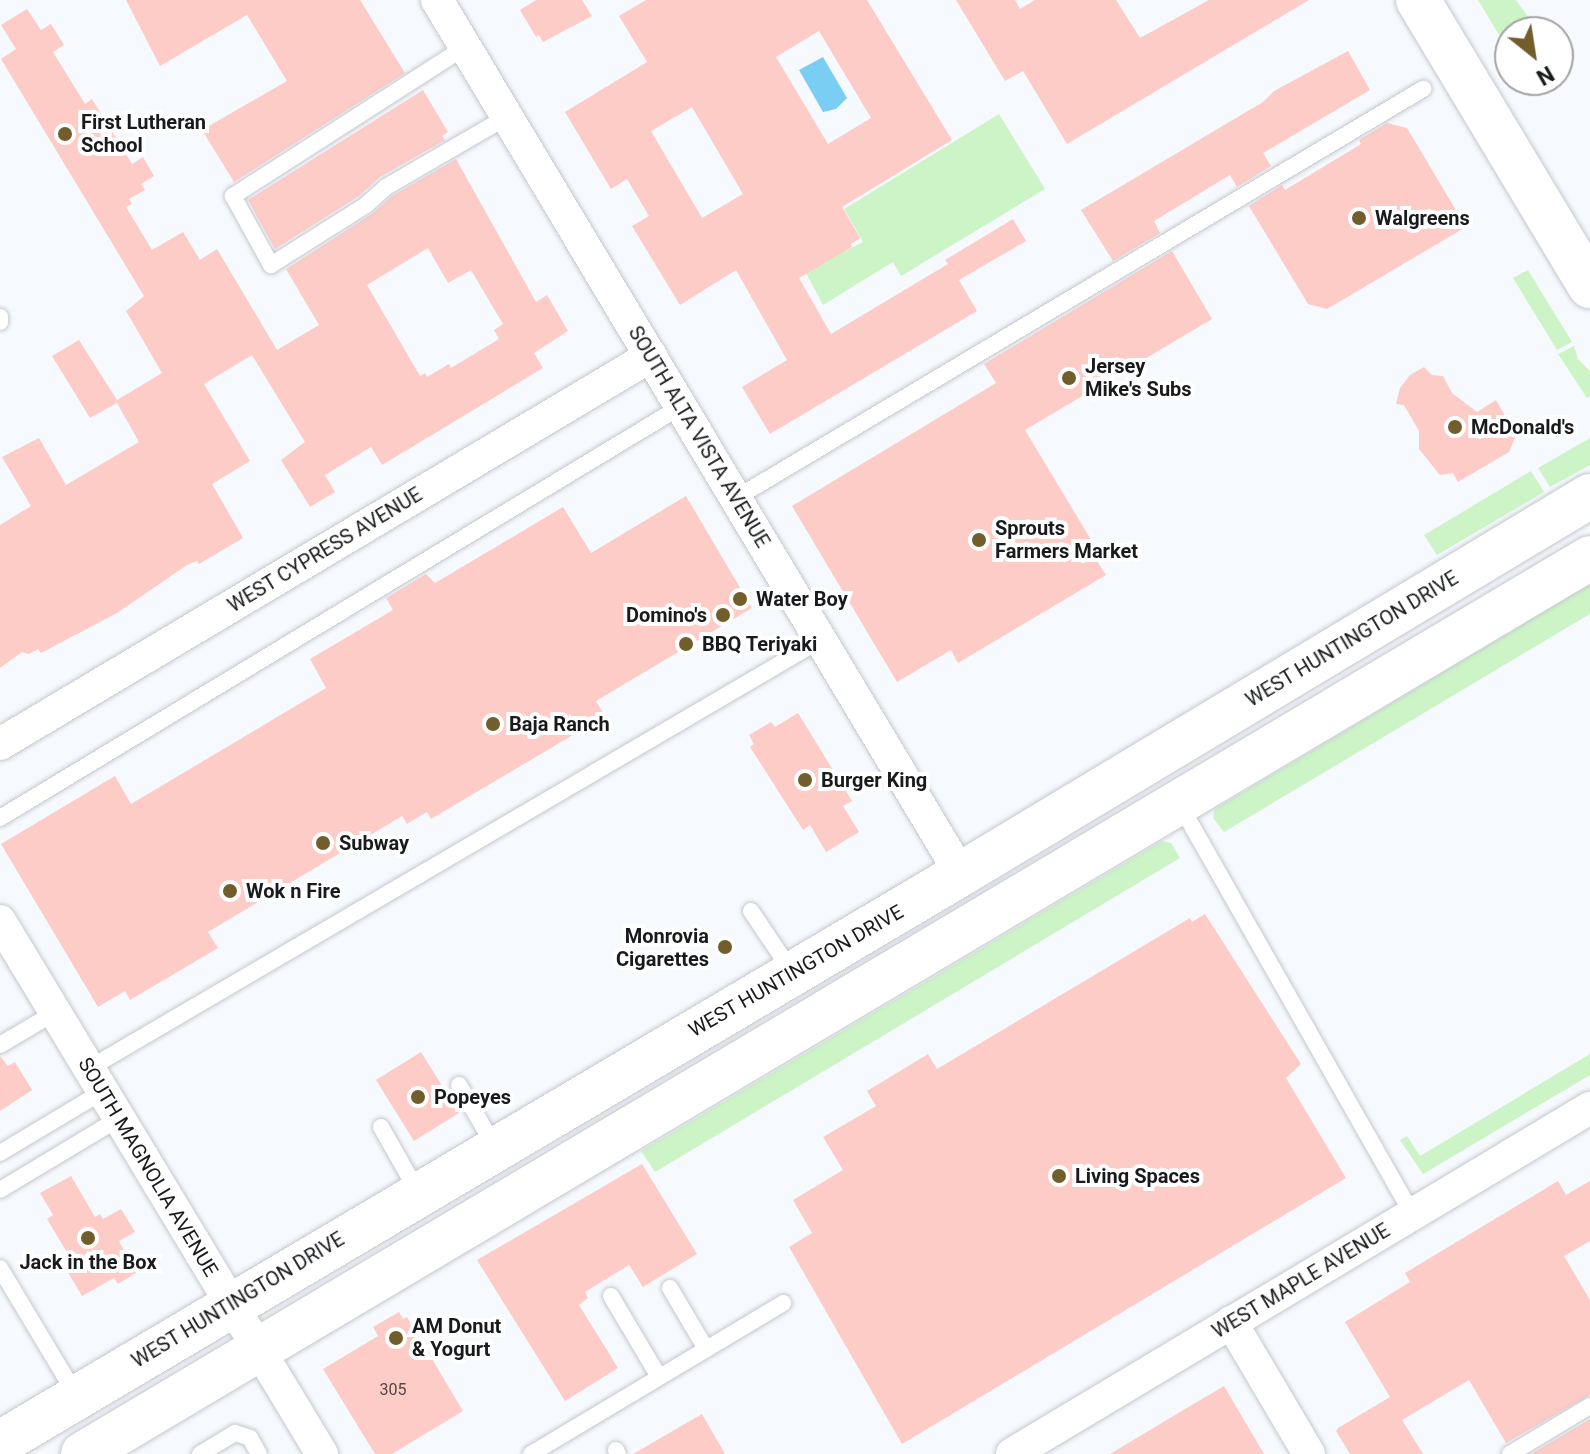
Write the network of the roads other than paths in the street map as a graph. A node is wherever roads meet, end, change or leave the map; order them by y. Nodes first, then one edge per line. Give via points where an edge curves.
1 (437, 0) edge
2 (1418, 0) edge
3 (465, 47) junction
4 (1423, 89) dead end
5 (505, 118) junction
6 (1590, 286) edge
7 (651, 356) junction
8 (680, 407) junction
9 (1590, 496) edge
10 (736, 498) junction
11 (1590, 558) edge
12 (822, 639) junction
13 (1234, 710) junction
14 (0, 744) edge
15 (1177, 801) junction
16 (0, 818) edge
17 (1102, 846) junction
18 (961, 874) junction
19 (751, 911) dead end
20 (0, 921) edge
21 (793, 973) junction
22 (833, 1007) junction
23 (54, 1013) junction
24 (0, 1045) edge
25 (95, 1080) junction
26 (459, 1085) dead end
27 (1590, 1108) edge
28 (118, 1119) junction
29 (381, 1127) dead end
30 (495, 1148) junction
31 (0, 1153) edge
32 (0, 1190) edge
33 (419, 1193) junction
34 (1412, 1214) junction
35 (0, 1268) edge
36 (670, 1288) dead end
37 (611, 1296) dead end
38 (783, 1303) dead end
39 (230, 1304) junction
40 (1231, 1322) junction
41 (257, 1349) junction
42 (706, 1349) junction
43 (659, 1377) junction
44 (77, 1397) junction
45 (1590, 1406) edge
46 (0, 1443) edge
47 (83, 1454) edge
48 (200, 1454) edge
49 (259, 1454) edge
50 (322, 1454) edge
51 (531, 1454) edge
52 (1012, 1454) edge
53 (1309, 1454) edge
54 (1510, 1454) edge

1 - 3 street, SOUTH ALTA VISTA AVENUE
2 - 6 main road
3 - 5 street, SOUTH ALTA VISTA AVENUE
3 - 5 lane via 233,196 271,265 386,187
4 - 10 lane
5 - 7 street, SOUTH ALTA VISTA AVENUE
7 - 8 street, SOUTH ALTA VISTA AVENUE
7 - 14 street, WEST CYPRESS AVENUE
8 - 10 street, SOUTH ALTA VISTA AVENUE
8 - 16 lane
9 - 13 main road, WEST HUNTINGTON DRIVE
10 - 12 street, SOUTH ALTA VISTA AVENUE
11 - 15 main road
12 - 18 street, SOUTH ALTA VISTA AVENUE
12 - 25 lane
13 - 17 main road via 1237,723 1230,741 1139,796 1115,817
13 - 18 main road, WEST HUNTINGTON DRIVE
15 - 17 main road
15 - 34 lane
17 - 22 main road
18 - 21 main road, WEST HUNTINGTON DRIVE
18 - 22 main road via 949,915 861,967
19 - 21 lane
20 - 23 street, SOUTH MAGNOLIA AVENUE
21 - 30 main road, WEST HUNTINGTON DRIVE
22 - 41 main road
23 - 24 lane
23 - 25 street, SOUTH MAGNOLIA AVENUE
25 - 28 street, SOUTH MAGNOLIA AVENUE
25 - 31 lane
26 - 30 lane
27 - 34 street, WEST MAPLE AVENUE
28 - 32 lane
28 - 39 street, SOUTH MAGNOLIA AVENUE
29 - 33 lane
30 - 33 main road, WEST HUNTINGTON DRIVE
33 - 39 main road, WEST HUNTINGTON DRIVE
34 - 40 street, WEST MAPLE AVENUE
35 - 44 lane
36 - 42 lane
37 - 43 lane
38 - 42 lane
39 - 41 street, SOUTH MAGNOLIA AVENUE
39 - 44 main road, WEST HUNTINGTON DRIVE
40 - 52 street, WEST MAPLE AVENUE
40 - 53 street
41 - 47 main road
41 - 50 street, SOUTH MAGNOLIA AVENUE
42 - 43 lane
43 - 51 lane
44 - 46 main road, WEST HUNTINGTON DRIVE
45 - 54 lane
48 - 49 lane via 241,1433

